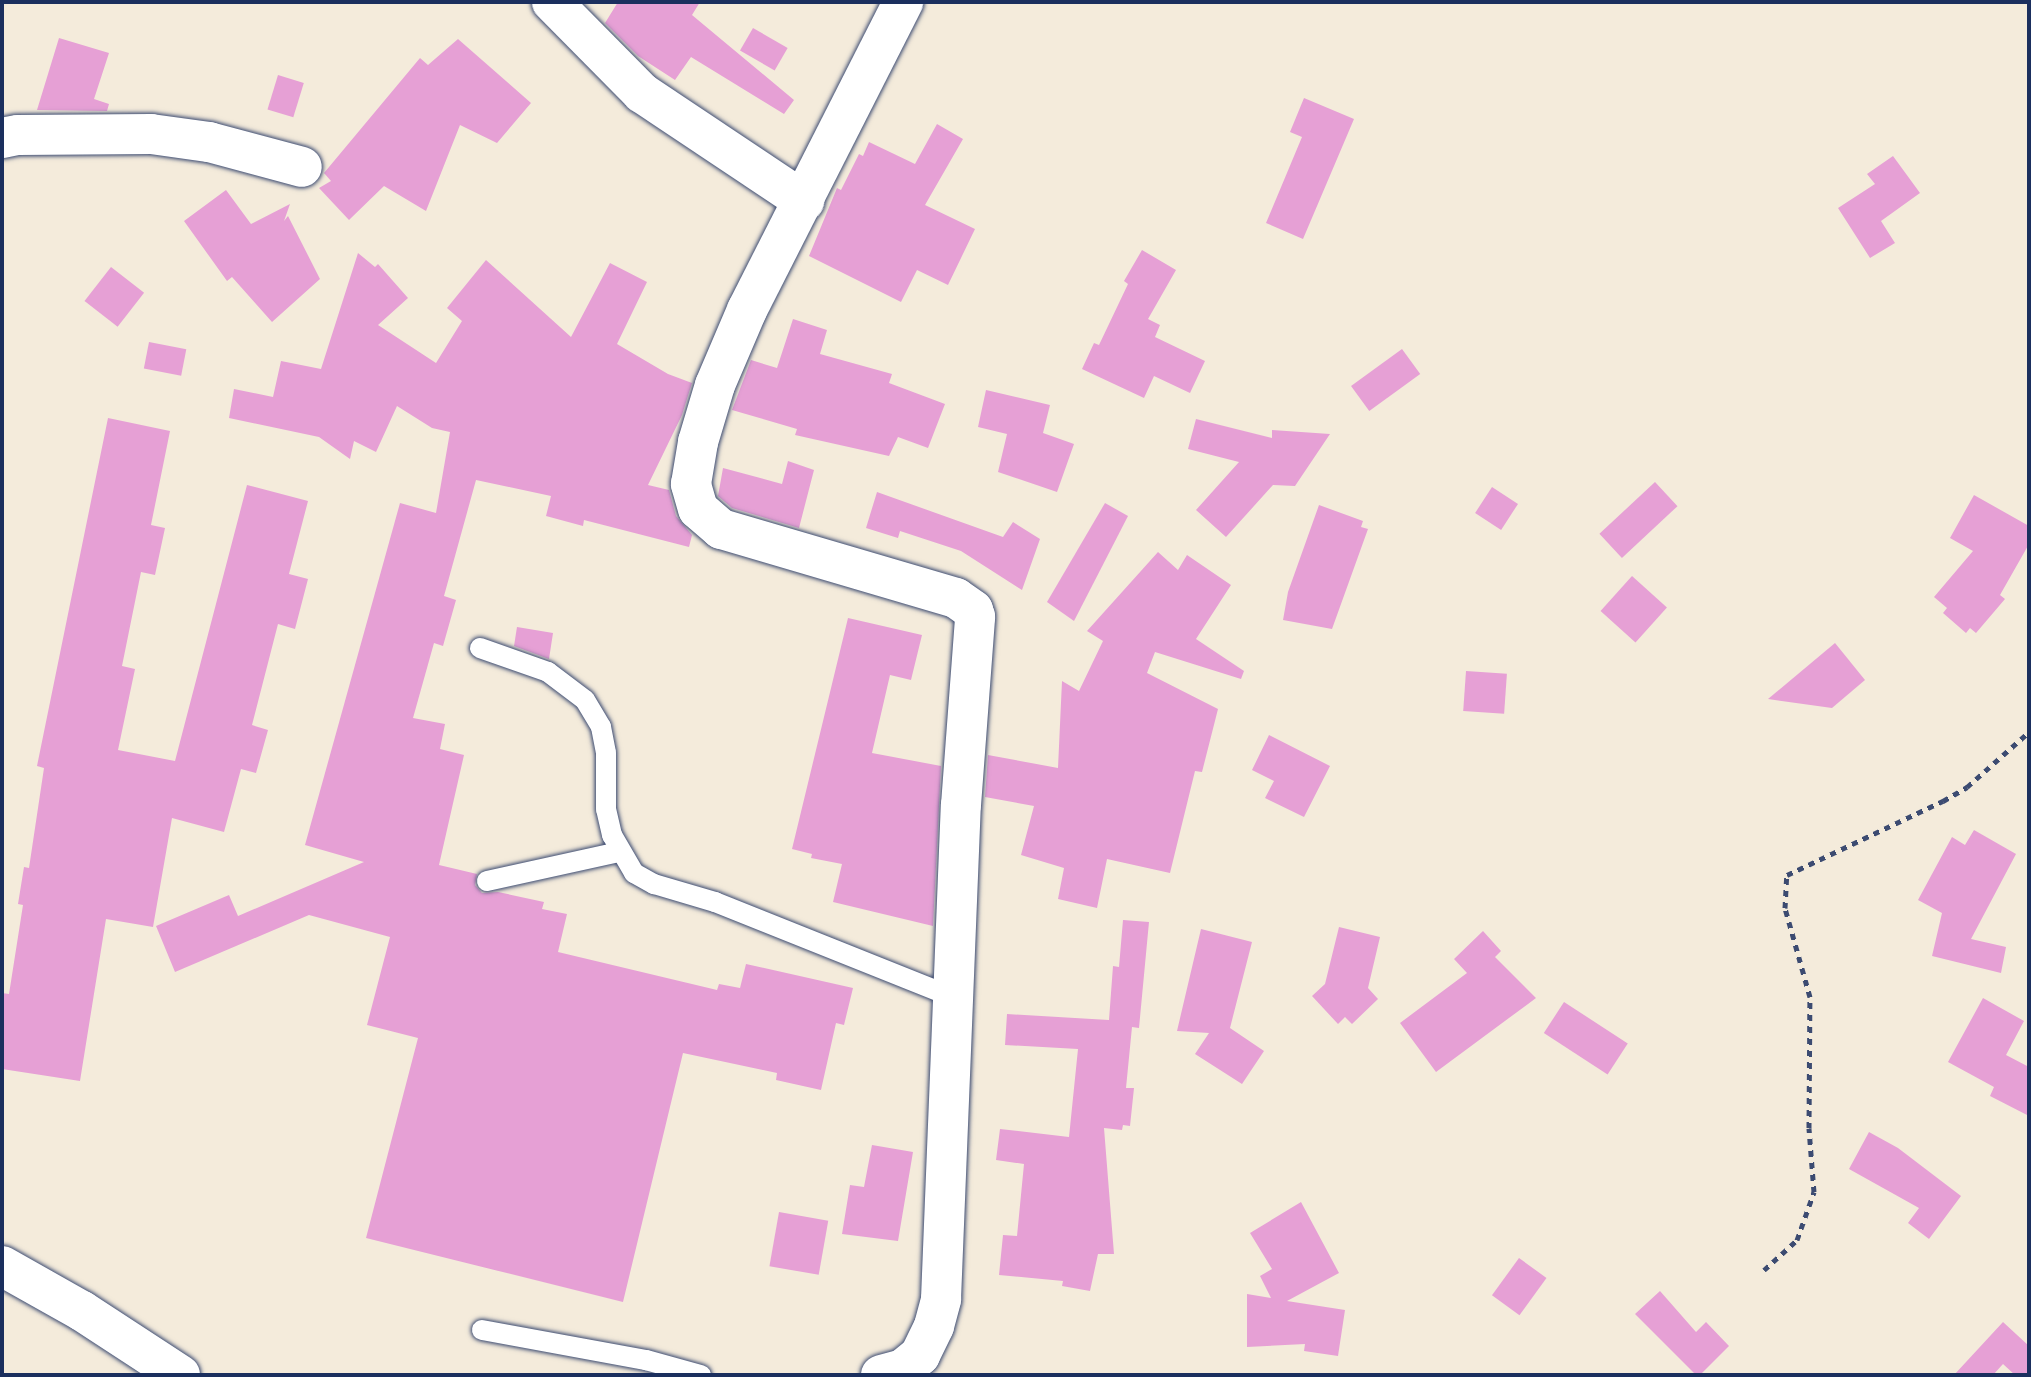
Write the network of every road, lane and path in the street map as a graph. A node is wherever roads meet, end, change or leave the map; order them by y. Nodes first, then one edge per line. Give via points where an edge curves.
1 (552, 2) edge
2 (903, 2) edge
3 (2, 138) edge
4 (302, 167) dead end
5 (804, 201) junction
6 (480, 648) dead end
7 (2029, 732) edge
8 (619, 852) junction
9 (487, 881) dead end
10 (953, 997) junction
11 (2, 1266) edge
12 (1764, 1270) dead end
13 (482, 1330) dead end
14 (180, 1375) edge
15 (701, 1375) edge
16 (881, 1375) edge

1 - 5 street via 642,93
2 - 5 street
3 - 4 street via 151,134 209,142
5 - 10 street via 715,385 691,473 693,493 698,509 721,529 956,598 974,613
6 - 8 lane via 548,672 585,700 601,727 607,817
7 - 12 path via 1967,787 1787,875 1785,908 1810,997 1814,1192 1797,1240
8 - 9 lane
8 - 10 lane via 644,880 715,902
10 - 16 street via 939,1307 920,1355 903,1369
11 - 14 street
13 - 15 lane

